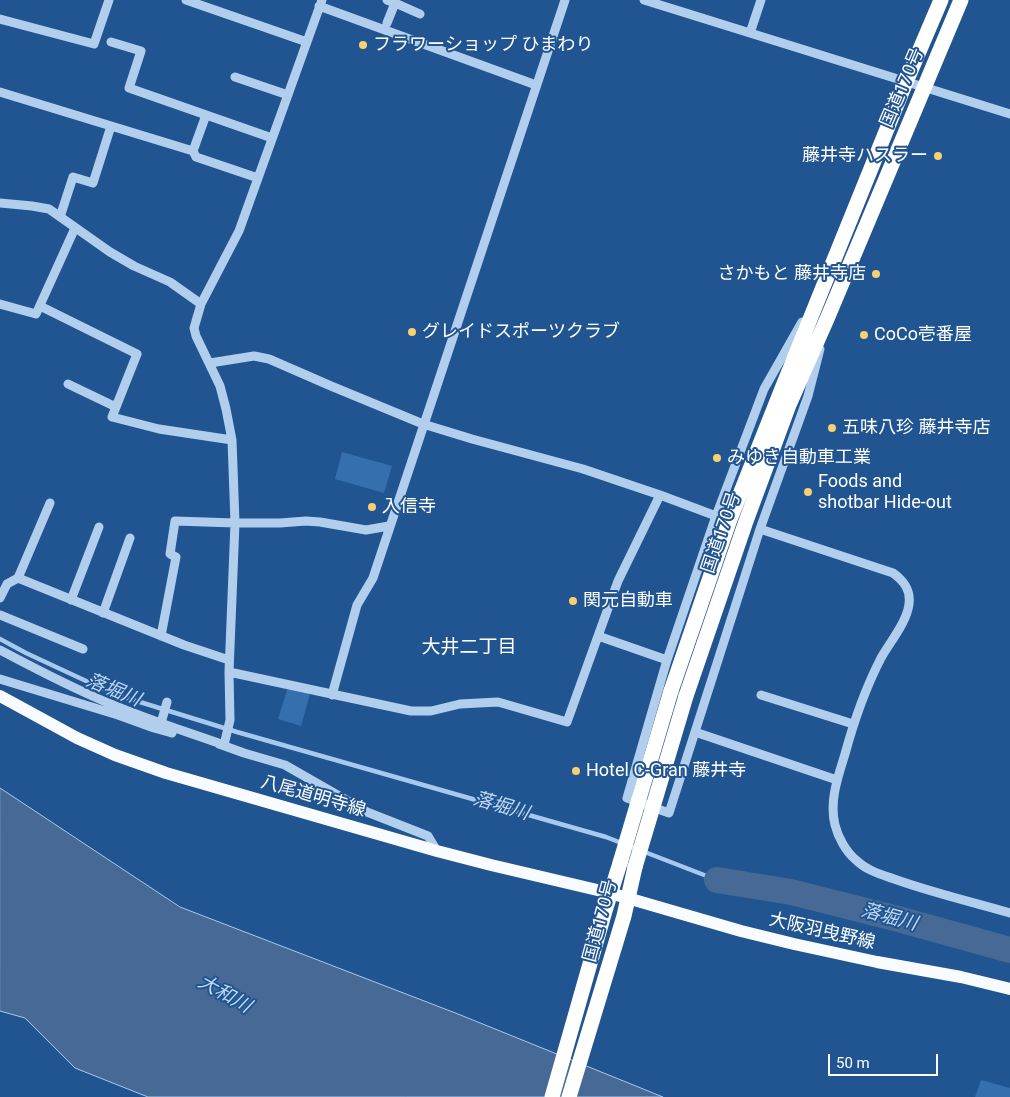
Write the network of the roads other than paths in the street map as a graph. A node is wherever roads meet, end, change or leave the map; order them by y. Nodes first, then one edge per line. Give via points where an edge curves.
1 (109, 0) edge
2 (186, 0) edge
3 (565, 0) edge
4 (644, 0) edge
5 (761, 0) edge
6 (941, 0) edge
7 (961, 0) edge
8 (391, 1) edge
9 (321, 3) edge
10 (420, 14) dead end
11 (0, 19) edge
12 (387, 23) dead end
13 (750, 33) junction
14 (111, 42) dead end
15 (307, 42) junction
16 (235, 77) dead end
17 (906, 82) junction
18 (536, 85) junction
19 (924, 87) junction
20 (0, 92) edge
21 (288, 95) junction
22 (1010, 114) edge
23 (206, 115) junction
24 (112, 126) junction
25 (272, 138) junction
26 (193, 151) junction
27 (258, 178) junction
28 (0, 203) edge
29 (60, 217) junction
30 (75, 228) junction
31 (825, 283) junction
32 (0, 304) edge
33 (201, 304) junction
34 (40, 306) junction
35 (827, 319) junction
36 (210, 363) junction
37 (68, 384) dead end
38 (116, 406) junction
39 (423, 424) junction
40 (232, 440) junction
41 (660, 495) junction
42 (50, 503) dead end
43 (716, 516) junction
44 (235, 523) junction
45 (99, 526) dead end
46 (389, 526) junction
47 (760, 529) junction
48 (130, 538) dead end
49 (18, 578) junction
50 (0, 598) edge
51 (71, 600) junction
52 (103, 613) junction
53 (0, 615) edge
54 (160, 636) junction
55 (598, 636) junction
56 (83, 649) dead end
57 (0, 650) edge
58 (229, 660) junction
59 (666, 660) junction
60 (229, 672) junction
61 (0, 679) edge
62 (332, 695) junction
63 (761, 695) dead end
64 (0, 696) edge
65 (167, 702) dead end
66 (162, 720) junction
67 (854, 724) junction
68 (695, 732) junction
69 (225, 741) junction
70 (837, 780) junction
71 (438, 851) junction
72 (610, 893) junction
73 (628, 898) junction
74 (1010, 913) edge
75 (1010, 989) edge
76 (552, 1097) edge
77 (569, 1097) edge

1 - 11 street via 94,44
2 - 15 street
3 - 18 street
4 - 13 street
5 - 13 street
6 - 17 highway, 国道170号
7 - 19 highway, 国道170号
8 - 10 street
8 - 12 street
9 - 15 street
9 - 18 street
13 - 17 street
14 - 23 street via 141,51 129,88
15 - 21 street
16 - 21 street
17 - 19 street
17 - 31 highway, 国道170号
18 - 39 street
19 - 22 street
19 - 35 highway, 国道170号
20 - 24 street
21 - 25 street
23 - 25 street
23 - 26 street
24 - 26 street
24 - 29 street via 93,183 73,177
25 - 27 street
26 - 27 street via 196,157
27 - 33 street via 239,231
28 - 29 street via 49,209
29 - 30 street
30 - 33 street via 134,266 170,282
30 - 34 street
31 - 43 street via 764,389
31 - 72 highway, 国道170号, bridge via 729,522 671,691
32 - 34 street via 36,314
33 - 36 street via 194,328
34 - 38 street via 137,354
35 - 47 street via 808,396
35 - 73 highway, 国道170号, bridge via 789,405 744,524 686,696
36 - 39 street via 254,356 269,359
36 - 40 street via 220,386
37 - 38 street
38 - 40 street via 112,417 159,429
39 - 41 street via 583,469
39 - 46 street
40 - 44 street
41 - 43 street
41 - 55 street via 618,581
42 - 49 street
43 - 59 street
44 - 46 street via 313,521 366,530
44 - 54 street via 175,521 170,554 176,557
44 - 58 street
45 - 51 street
46 - 62 street via 372,578 357,605
47 - 67 street via 893,572 909,591 905,617 868,683
47 - 68 street
48 - 52 street
49 - 50 street via 7,584
49 - 51 street
51 - 52 street
52 - 54 street
53 - 56 street
54 - 58 street
55 - 59 street
55 - 62 street via 567,722 498,702 411,711
57 - 66 street via 92,696
58 - 60 street
59 - 68 street via 626,798 669,812
60 - 62 street
60 - 69 street via 230,720
61 - 69 street via 154,728
63 - 67 street
64 - 71 main road, 八尾道明寺線 via 115,756
65 - 66 street
66 - 69 street
67 - 70 street
68 - 70 street
69 - 71 street via 244,753 285,766 367,812 428,836
70 - 74 street via 833,804 835,825 843,844 856,861 912,885
71 - 72 main road, 八尾道明寺線
72 - 73 main road, 八尾道明寺線
72 - 76 highway, 国道170号
73 - 75 main road, 大阪羽曳野線 via 794,944
73 - 77 highway, 国道170号

